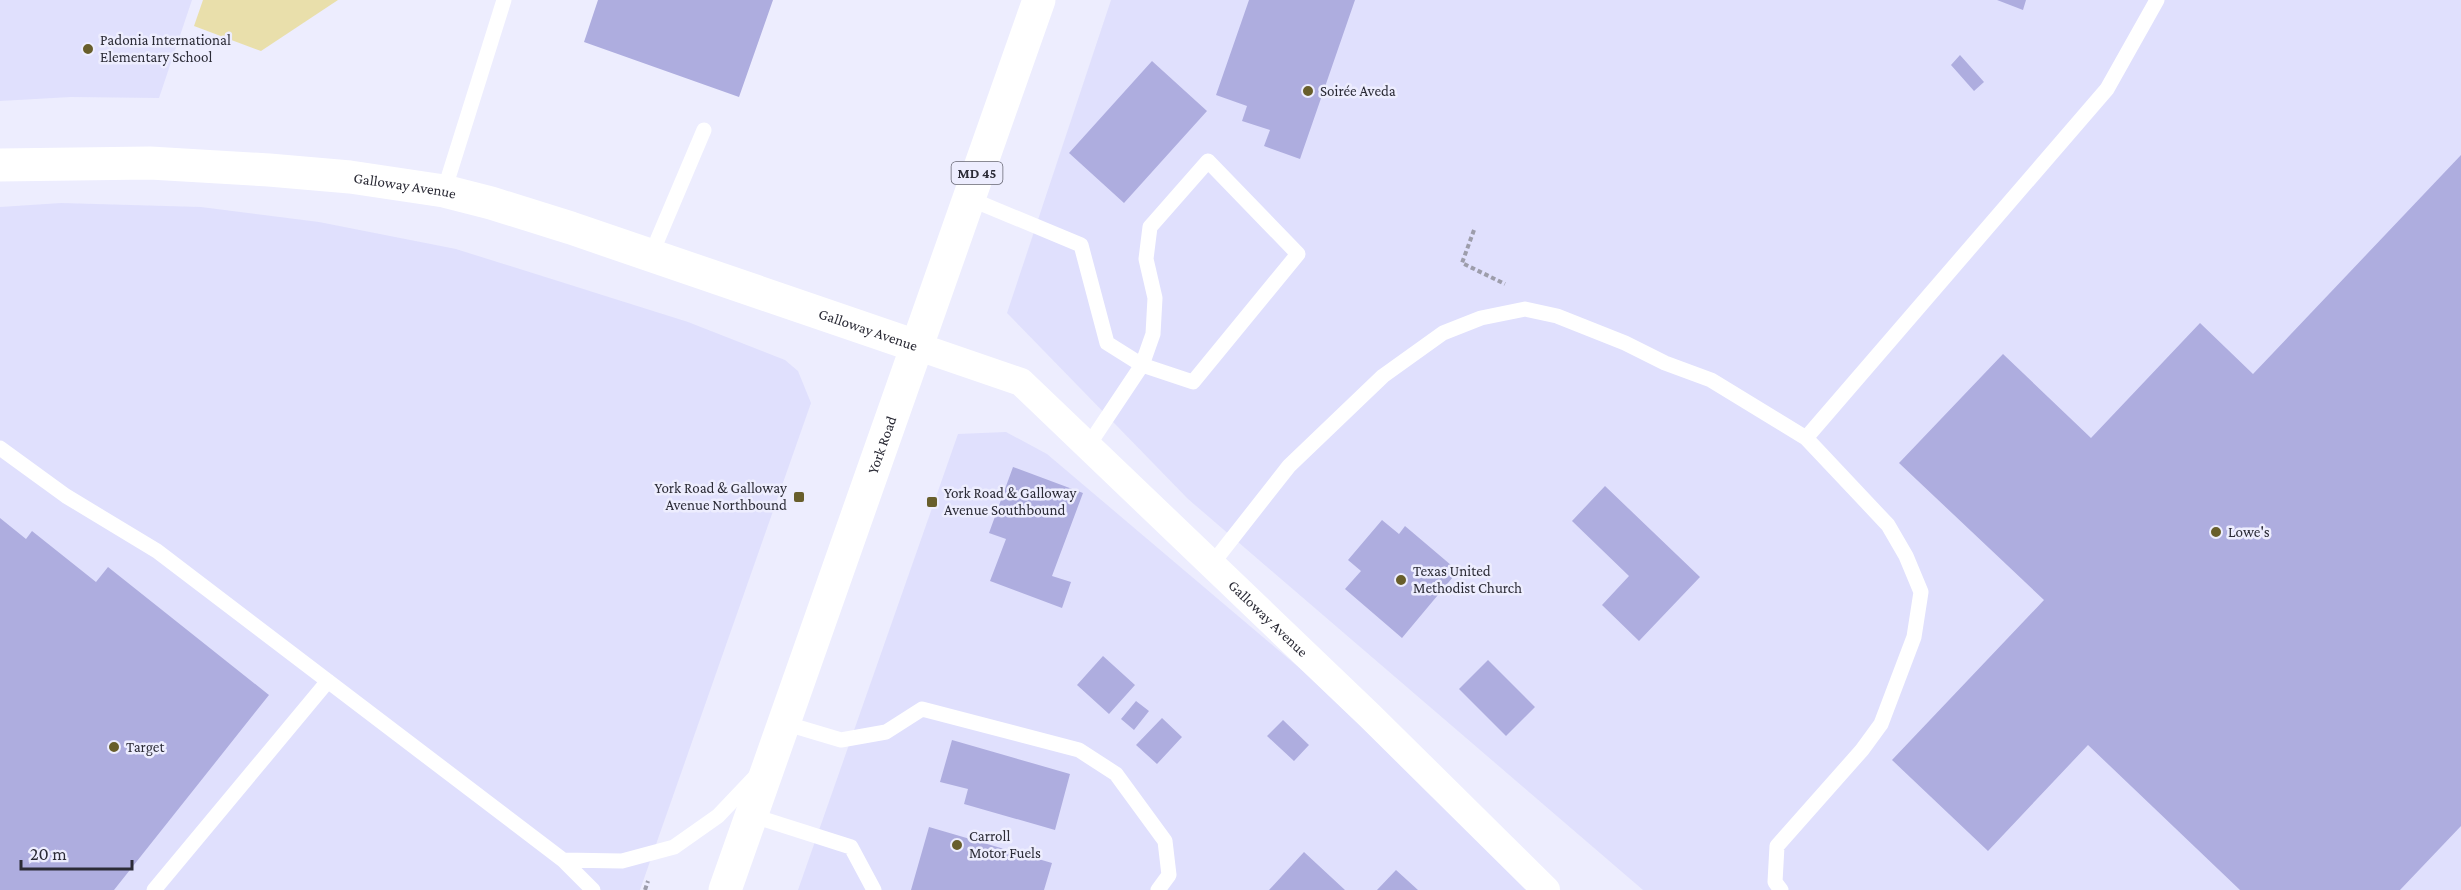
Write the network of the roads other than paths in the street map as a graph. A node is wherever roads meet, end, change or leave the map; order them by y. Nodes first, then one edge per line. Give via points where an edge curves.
1 (504, 0) edge
2 (1039, 0) edge
3 (2157, 0) edge
4 (704, 130) dead end
5 (0, 165) edge
6 (444, 191) junction
7 (968, 198) junction
8 (651, 255) junction
9 (916, 346) junction
10 (1142, 365) junction
11 (1806, 438) junction
12 (1088, 446) junction
13 (0, 448) edge
14 (1212, 564) junction
15 (328, 681) junction
16 (784, 723) junction
17 (771, 761) junction
18 (752, 815) junction
19 (563, 860) junction
20 (154, 890) edge
21 (593, 890) edge
22 (725, 890) edge
23 (874, 890) edge
24 (1158, 890) edge
25 (1546, 890) edge
26 (1781, 890) edge

1 - 6 lane
2 - 7 main road, York Road / MD 45
3 - 11 lane via 2107,89
4 - 8 lane
5 - 6 main road, Galloway Avenue via 150,163 350,177
6 - 8 main road, Galloway Avenue
7 - 9 main road, York Road / MD 45
7 - 10 lane via 1081,245 1107,343
8 - 9 main road, Galloway Avenue
9 - 12 street, Galloway Avenue via 1021,382
9 - 16 main road, York Road / MD 45
10 - 10 lane via 1153,334 1155,298 1146,259 1150,227 1208,161 1298,254 1193,382
10 - 12 lane
11 - 14 lane via 1711,380 1557,316 1525,309 1481,318 1443,333 1383,376 1289,466
11 - 26 lane via 1888,525 1921,592 1914,637 1881,724 1777,846 1774,882
12 - 14 street, Galloway Avenue
13 - 15 lane via 66,496 157,551
14 - 25 street, Galloway Avenue
15 - 19 lane
15 - 20 lane
16 - 17 main road, York Road / MD 45
16 - 24 lane via 841,740 886,732 922,709 1079,750 1116,774 1165,841 1169,875
17 - 18 main road, York Road / MD 45
17 - 19 lane via 718,816 674,847 622,861
18 - 22 main road, York Road / MD 45
18 - 23 lane via 851,847
19 - 21 lane

